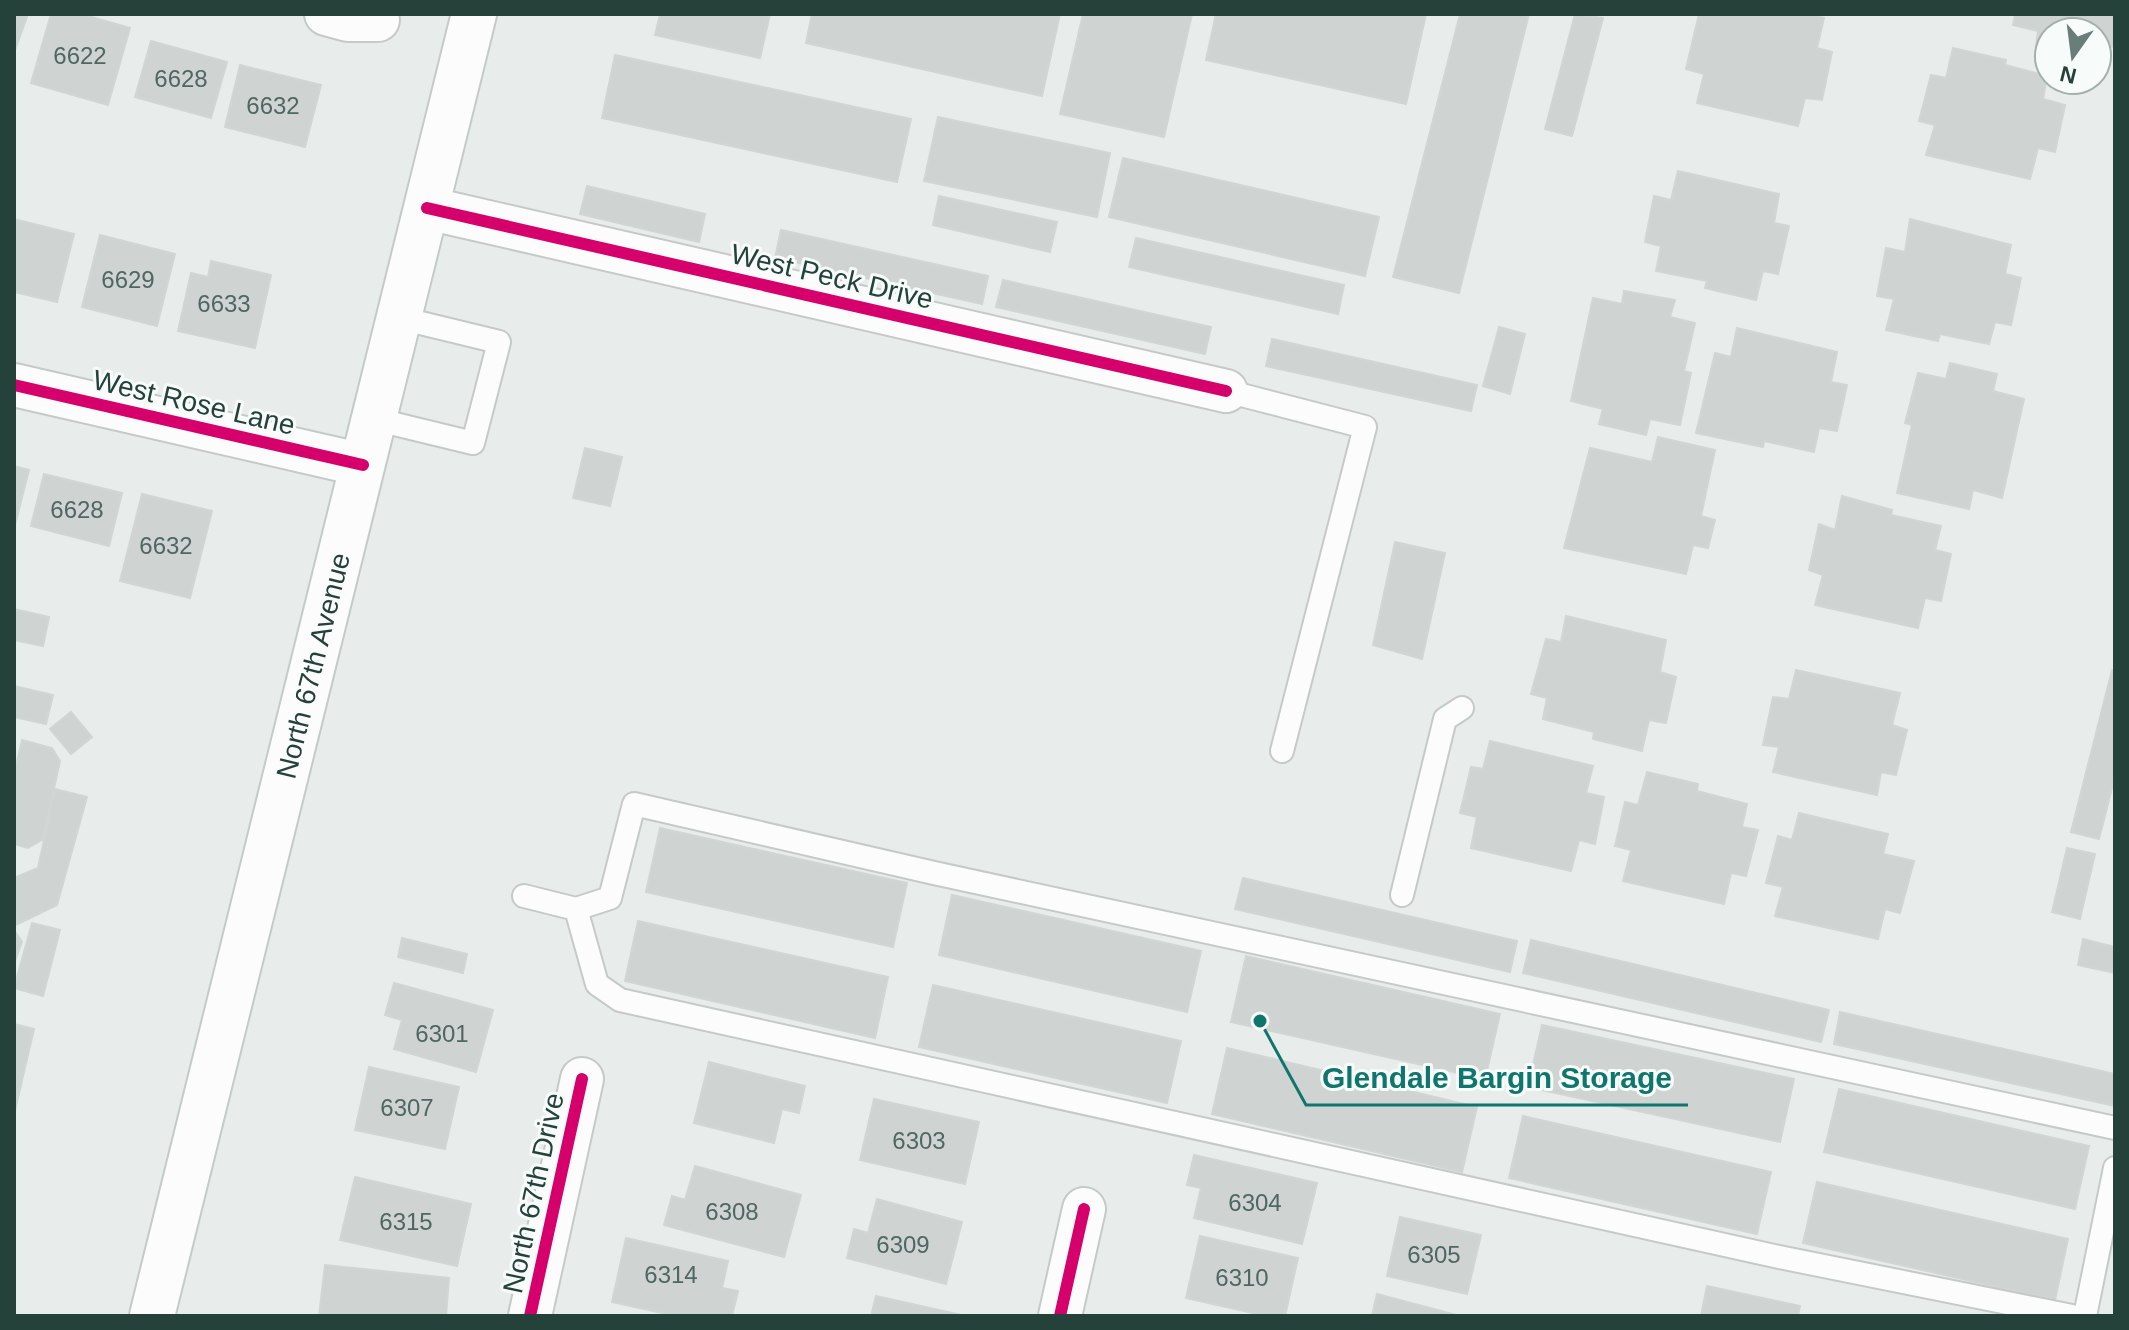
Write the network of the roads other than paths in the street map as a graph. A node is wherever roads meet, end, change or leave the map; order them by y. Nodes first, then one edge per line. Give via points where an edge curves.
1 (326, 14) edge
2 (474, 14) edge
3 (380, 17) edge
4 (427, 208) junction
5 (400, 318) junction
6 (14, 385) edge
7 (1226, 391) joint
8 (374, 419) junction
9 (363, 465) junction
10 (1462, 708) dead end
11 (1282, 751) dead end
12 (1402, 895) dead end
13 (524, 896) dead end
14 (576, 909) junction
15 (582, 1079) dead end
16 (2115, 1128) edge
17 (2115, 1168) edge
18 (1084, 1209) dead end
19 (152, 1316) edge
20 (530, 1316) edge
21 (1060, 1316) edge
22 (2072, 1316) edge
23 (2085, 1316) edge

1 - 3 street via 348,20
2 - 4 main road, North 67th Avenue
4 - 5 main road, North 67th Avenue
4 - 7 street, West Peck Drive
5 - 8 main road, North 67th Avenue
5 - 8 lane via 499,342 473,443
6 - 9 street, West Rose Lane
7 - 11 lane via 1365,427
8 - 9 main road, North 67th Avenue
9 - 19 main road, North 67th Avenue
10 - 12 lane via 1445,719
13 - 14 lane
14 - 16 lane via 610,898 634,804
14 - 22 lane via 597,984 620,1000 1779,1257
15 - 20 street, North 67th Drive
17 - 23 lane
18 - 21 street

